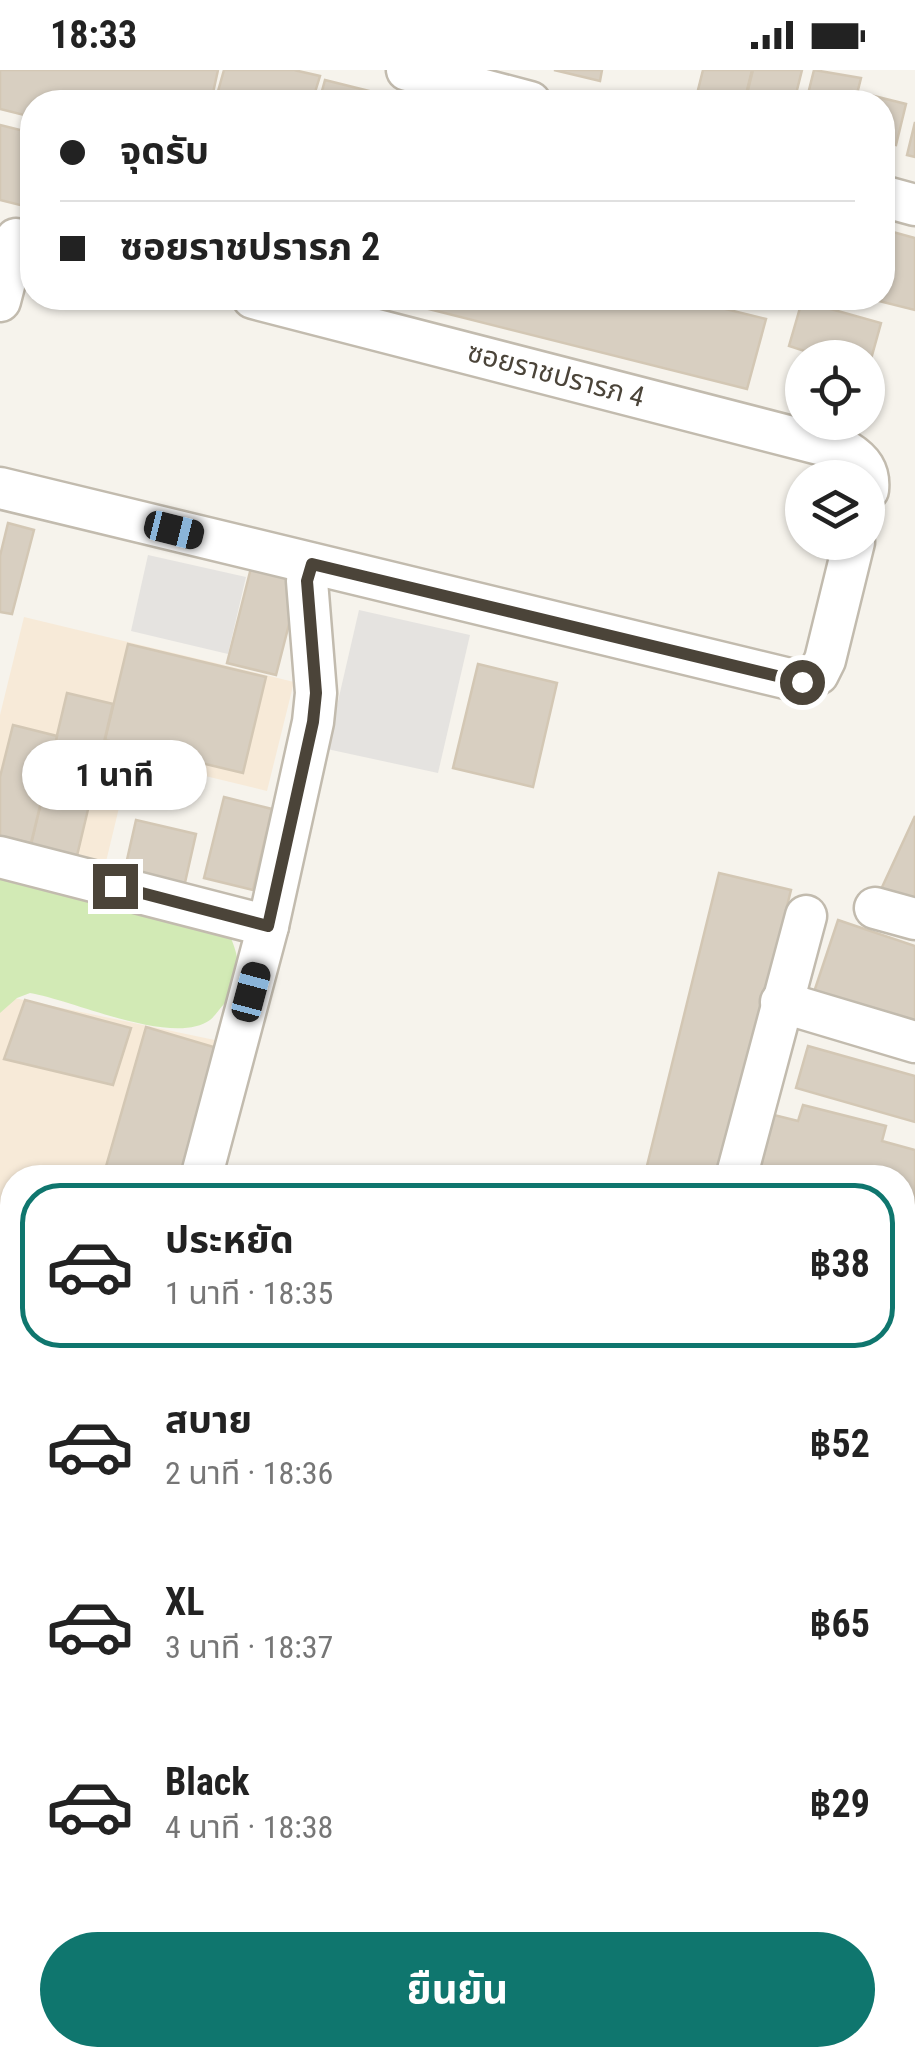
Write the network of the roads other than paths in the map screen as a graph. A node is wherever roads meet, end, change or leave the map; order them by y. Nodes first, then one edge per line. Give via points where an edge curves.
1 (406, 70) edge
2 (484, 90) edge
3 (16, 239) edge
4 (0, 302) edge
5 (300, 310) edge
6 (852, 460) edge
7 (0, 488) edge
8 (850, 560) edge
9 (312, 564) junction
10 (0, 857) edge
11 (876, 908) dead end
12 (806, 916) dead end
13 (915, 919) edge
14 (268, 926) junction
15 (781, 1002) junction
16 (915, 1042) edge
17 (204, 1165) edge
18 (739, 1165) edge

1 - 2 street
3 - 4 street
5 - 6 street, ซอยราชปรารภ 4 via 846,451
7 - 9 street
8 - 9 street via 825,660 818,674 802,682
9 - 14 street via 307,581 316,693
10 - 14 street
11 - 13 street
12 - 15 street
14 - 17 street
15 - 16 street
15 - 18 street

